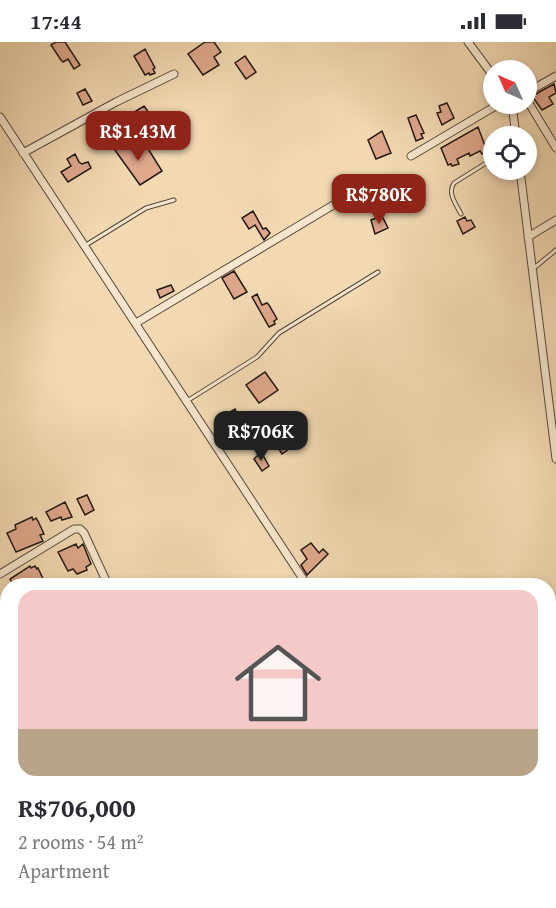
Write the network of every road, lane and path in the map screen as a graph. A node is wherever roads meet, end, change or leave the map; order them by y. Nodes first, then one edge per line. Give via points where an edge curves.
1 (468, 42) edge
2 (483, 62) edge
3 (174, 74) dead end
4 (556, 76) edge
5 (537, 87) edge
6 (483, 113) edge
7 (535, 114) edge
8 (0, 117) edge
9 (556, 148) edge
10 (23, 153) junction
11 (411, 156) dead end
12 (483, 165) edge
13 (521, 180) edge
14 (365, 186) dead end
15 (174, 201) dead end
16 (461, 214) dead end
17 (556, 220) edge
18 (528, 237) junction
19 (84, 246) junction
20 (556, 250) edge
21 (532, 269) junction
22 (378, 272) dead end
23 (136, 323) junction
24 (187, 401) junction
25 (556, 459) edge
26 (0, 574) edge
27 (105, 578) edge
28 (302, 578) edge

1 - 2 street
3 - 10 street
4 - 5 street
6 - 11 street
7 - 9 street
8 - 10 street
10 - 19 street
12 - 16 lane via 451,188
13 - 18 street
14 - 23 street
15 - 19 lane via 146,208
17 - 18 street
18 - 21 street
19 - 23 street
20 - 21 lane
21 - 25 street
22 - 24 lane via 279,333 256,357
23 - 24 street
24 - 28 street
26 - 27 street via 80,529

